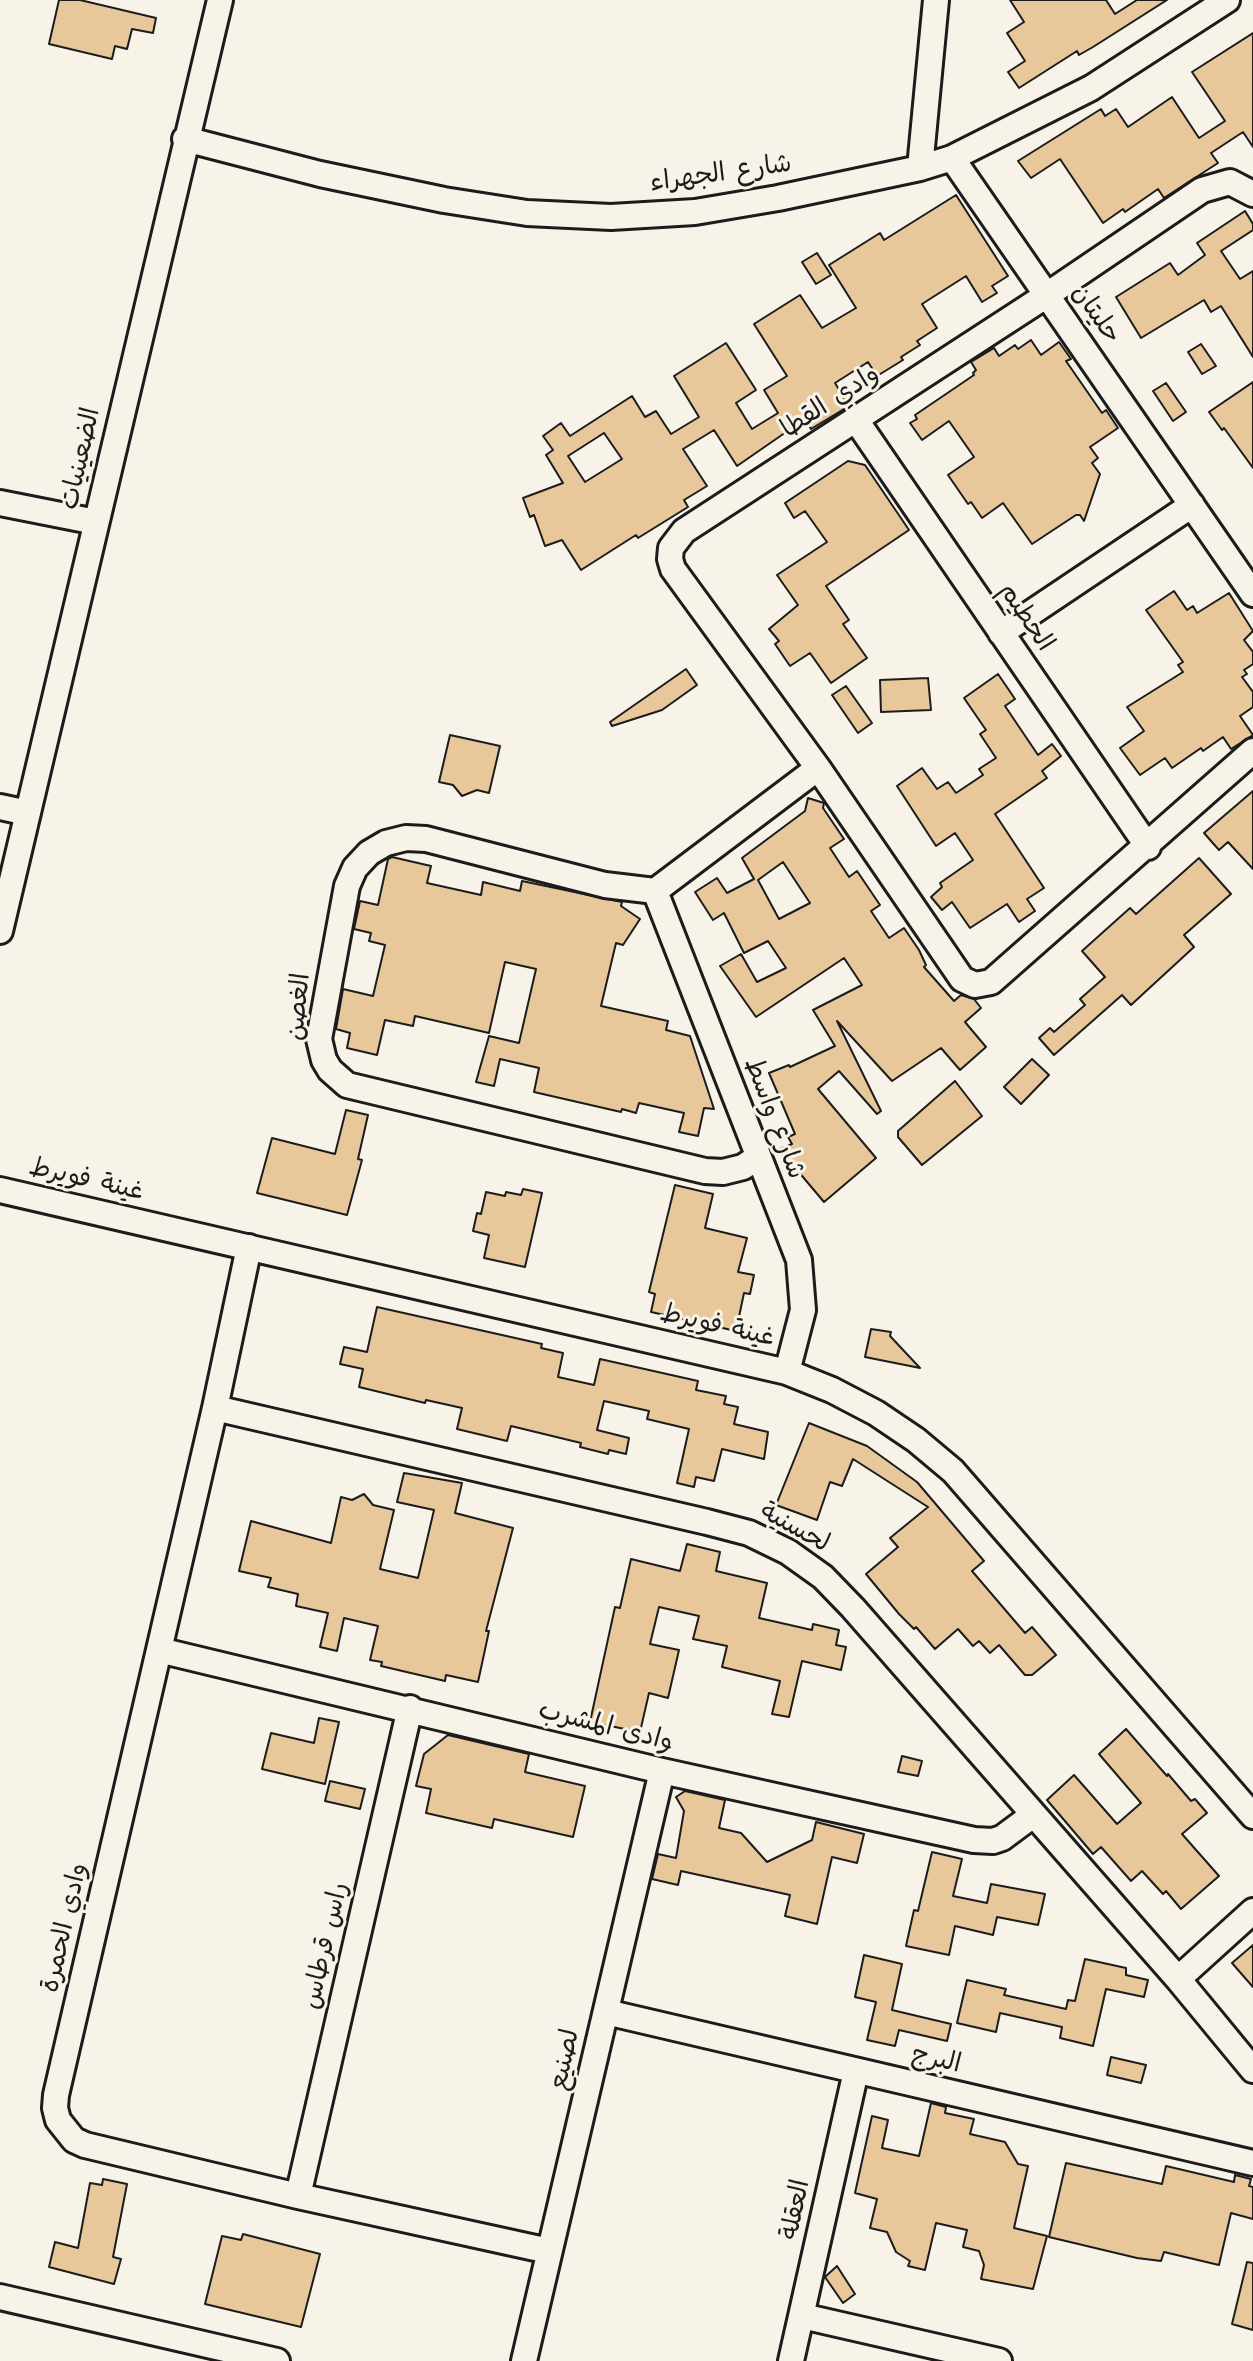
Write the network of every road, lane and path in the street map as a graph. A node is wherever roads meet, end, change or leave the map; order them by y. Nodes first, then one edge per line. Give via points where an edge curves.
1 (220, 0) edge
2 (936, 0) edge
3 (1227, 0) edge
4 (185, 139) junction
5 (952, 158) junction
6 (920, 168) junction
7 (1253, 194) edge
8 (1047, 295) junction
9 (856, 420) junction
10 (0, 503) edge
11 (1192, 505) junction
12 (96, 522) junction
13 (1253, 594) edge
14 (1001, 633) junction
15 (1253, 751) edge
16 (818, 768) junction
17 (0, 807) edge
18 (28, 813) junction
19 (1148, 847) junction
20 (655, 891) junction
21 (0, 931) edge
22 (758, 1157) junction
23 (0, 1190) edge
24 (249, 1247) junction
25 (787, 1372) junction
26 (215, 1408) junction
27 (159, 1650) junction
28 (410, 1708) junction
29 (662, 1771) junction
30 (1033, 1815) junction
31 (1253, 1816) edge
32 (1253, 1911) edge
33 (1178, 1979) junction
34 (606, 2012) junction
35 (1253, 2070) edge
36 (856, 2071) junction
37 (1253, 2163) edge
38 (298, 2196) junction
39 (549, 2251) junction
40 (1, 2304) edge
41 (802, 2316) junction
42 (277, 2361) edge
43 (524, 2361) edge
44 (791, 2361) edge
45 (999, 2361) edge

1 - 4 street, الضعينيات
2 - 6 street
3 - 5 street, شارع الجهراء via 1091,88
4 - 6 street, شارع الجهراء via 444,200 527,213 611,217 709,209
4 - 12 street, الضعينيات
5 - 6 street, شارع الجهراء
5 - 8 street, حليتان
7 - 8 street, وادي القطا via 1230,182 1202,190
8 - 9 street, وادي القطا
8 - 11 street, حليتان
9 - 14 street, الحطيم
9 - 16 street, وادي القطا via 684,531 671,548 673,569
10 - 12 street
11 - 13 street, حليتان
11 - 14 street
12 - 18 street, الضعينيات
14 - 19 street, الحطيم
15 - 19 street, وادي القطا
16 - 19 street, وادي القطا via 962,979 975,985 991,982
16 - 20 street
17 - 18 street
18 - 21 street, الضعينيات
20 - 22 street, شارع واسط
20 - 22 street, الغصن via 615,887 426,839 386,843 362,861 347,886 319,1039 324,1060 347,1085 705,1171 733,1170
22 - 25 street, شارع واسط via 803,1280 803,1310
23 - 24 street, غينة فويرط
24 - 25 street, غينة فويرط
24 - 26 street, وادي الحمرة
25 - 31 street, غينة فويرط via 876,1413 953,1471
26 - 27 street, وادي الحمرة
26 - 30 street, لحسنية via 707,1522 749,1533 788,1552 853,1608
27 - 28 street, وادى المشرب
27 - 38 street, وادي الحمرة via 55,2108 64,2131 85,2145
28 - 29 street, وادى المشرب
28 - 38 street, راس قرطاس
29 - 30 street, وادى المشرب via 983,1842 1002,1838
29 - 34 street, لصنيع
30 - 33 street, لحسنية
32 - 33 street
33 - 35 street, لحسنية
34 - 36 street, البرج
34 - 39 street, لصنيع
36 - 37 street, البرج
36 - 41 street, العقلة
38 - 39 street, وادي الحمرة
39 - 43 street, لصنيع
40 - 42 street
41 - 44 street, العقلة
41 - 45 street

